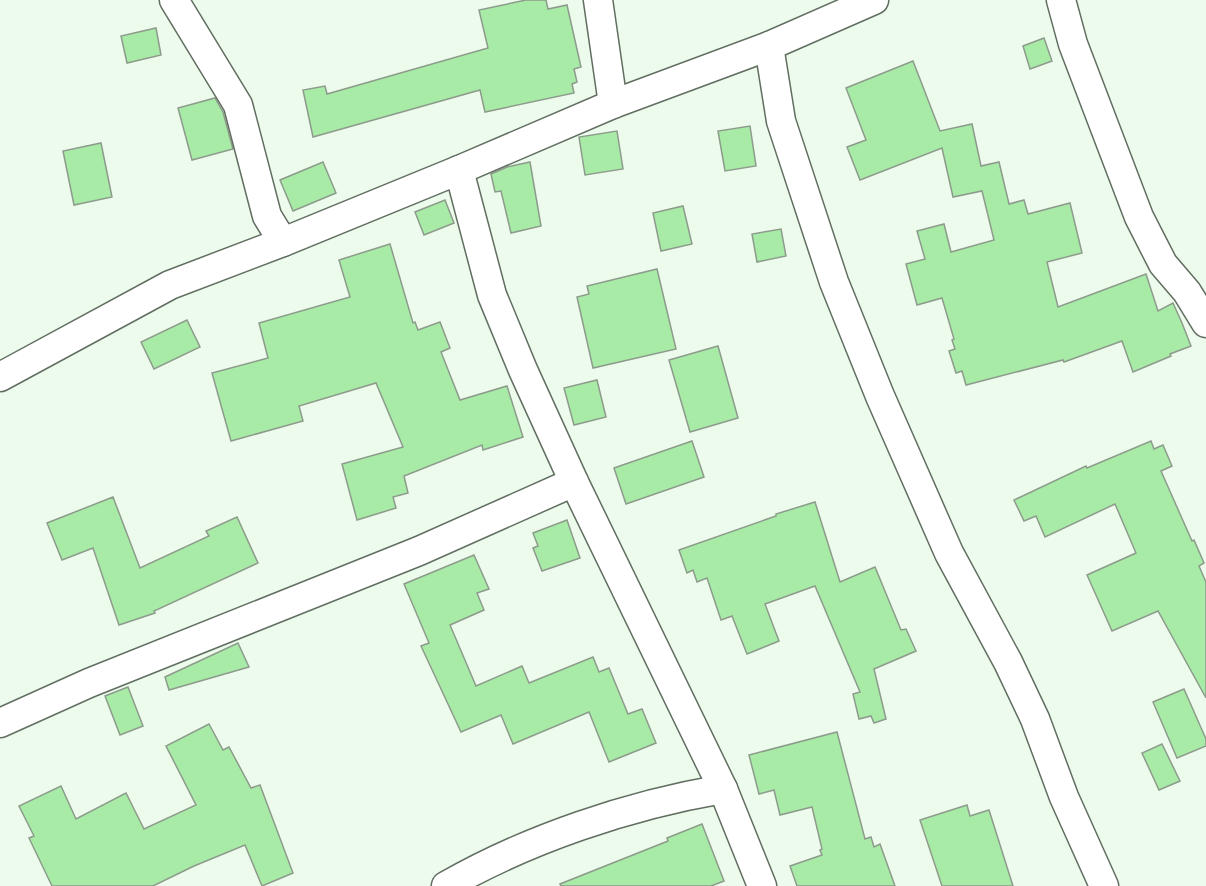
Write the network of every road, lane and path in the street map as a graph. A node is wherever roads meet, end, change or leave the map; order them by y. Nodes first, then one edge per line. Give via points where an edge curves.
1 (174, 0) edge
2 (598, 0) edge
3 (874, 0) edge
4 (1061, 0) edge
5 (769, 46) junction
6 (613, 104) junction
7 (459, 170) junction
8 (283, 242) junction
9 (1206, 322) edge
10 (0, 377) edge
11 (574, 482) junction
12 (0, 723) edge
13 (723, 789) junction
14 (446, 886) edge
15 (762, 886) edge
16 (1104, 886) edge

1 - 8 street via 238,105 267,216
2 - 6 street
3 - 5 street
4 - 9 street via 1073,44 1139,217 1163,264
5 - 6 street
5 - 16 street via 781,121 834,282 949,553 1035,719
6 - 7 street
7 - 8 street
7 - 11 street via 492,295
8 - 10 street via 170,285
11 - 12 street via 419,551 88,683
11 - 13 street
13 - 14 street via 686,795 552,835
13 - 15 street

